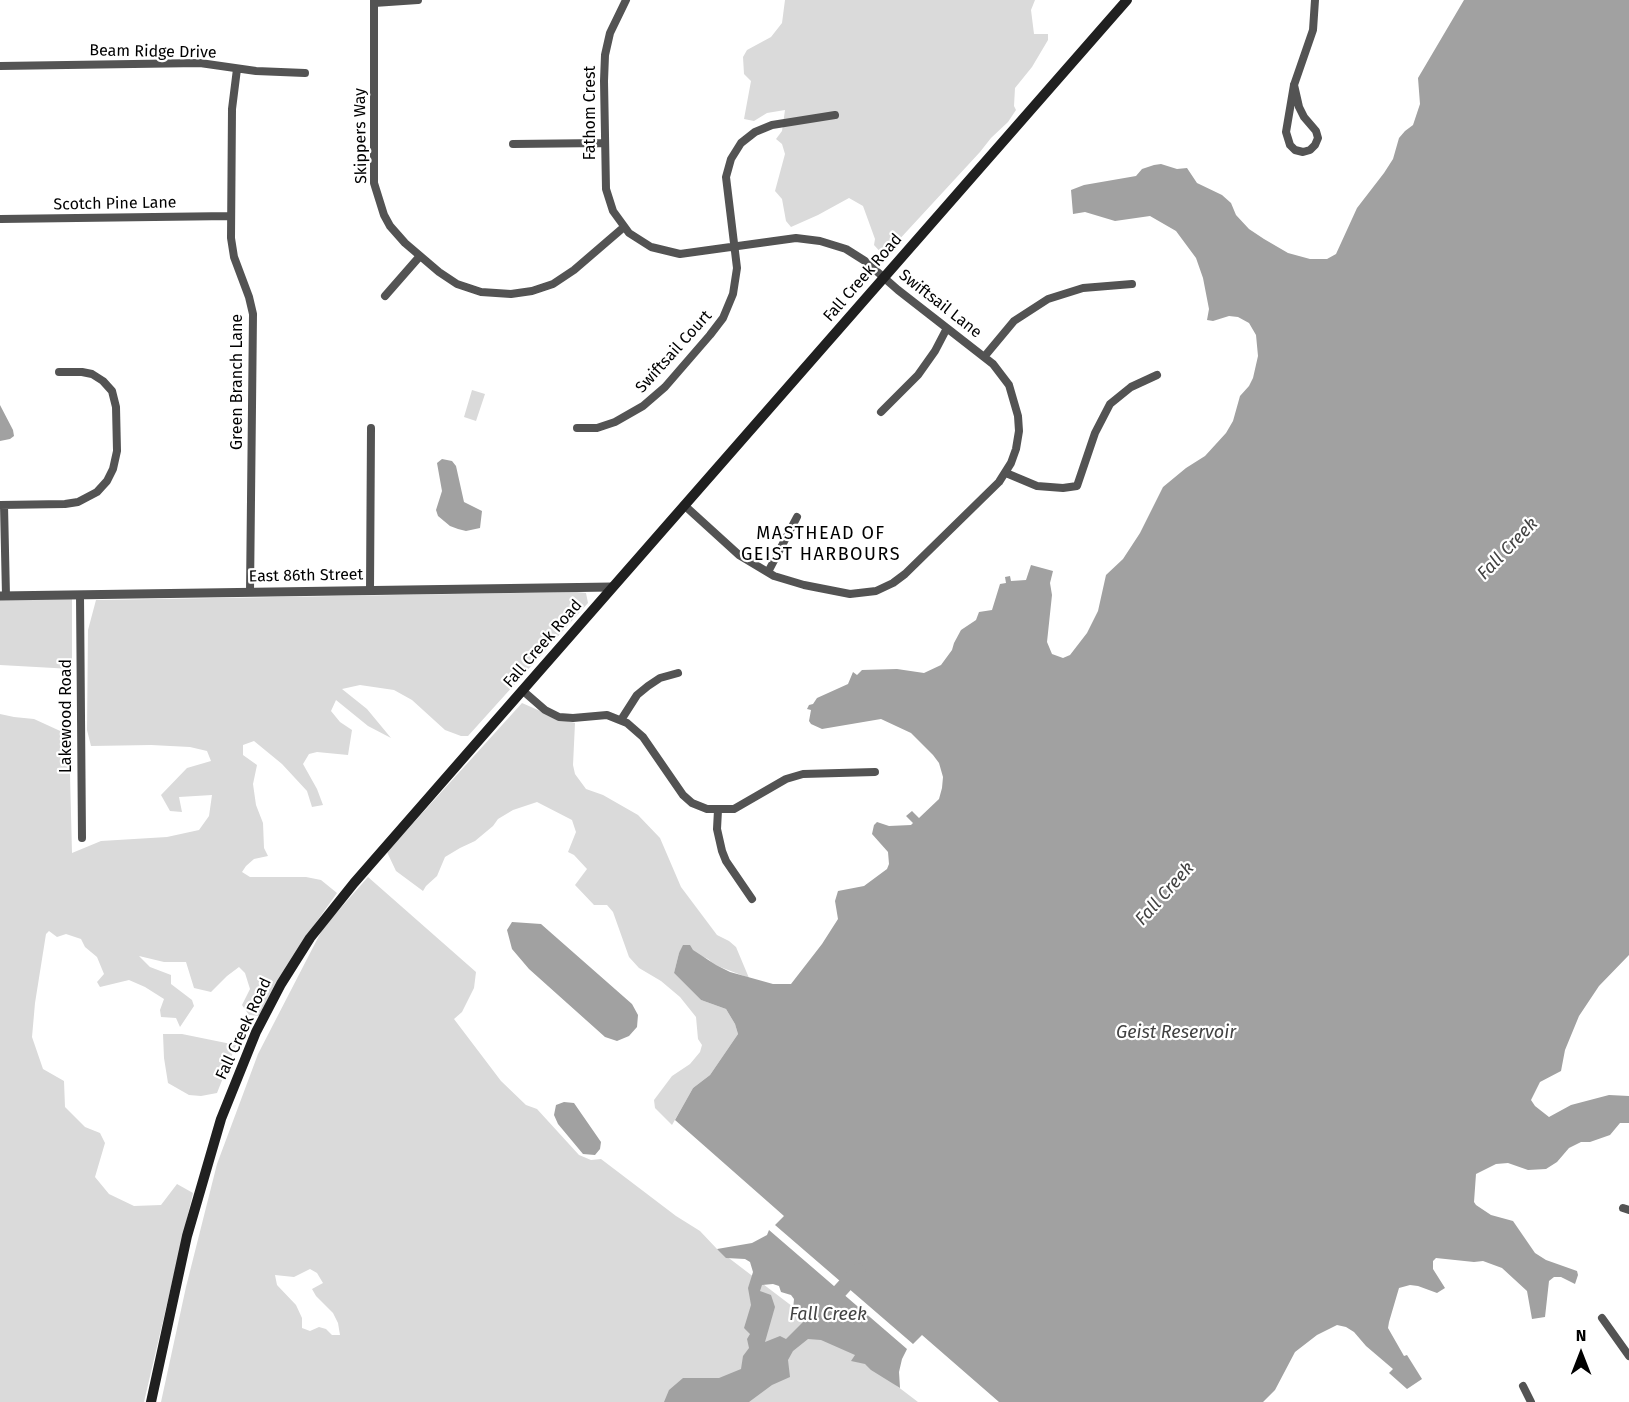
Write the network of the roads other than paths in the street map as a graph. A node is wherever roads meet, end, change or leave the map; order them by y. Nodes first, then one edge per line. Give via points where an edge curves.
1 (418, 0) edge
2 (626, 0) edge
3 (1127, 0) edge
4 (1315, 0) edge
5 (374, 2) edge
6 (0, 66) edge
7 (237, 69) junction
8 (305, 73) dead end
9 (1294, 85) junction
10 (835, 115) dead end
11 (604, 143) junction
12 (513, 144) dead end
13 (231, 216) junction
14 (0, 219) edge
15 (624, 226) junction
16 (736, 246) junction
17 (420, 256) junction
18 (884, 277) junction
19 (1132, 284) dead end
20 (385, 296) dead end
21 (947, 328) junction
22 (984, 357) junction
23 (59, 372) dead end
24 (1157, 375) dead end
25 (881, 412) dead end
26 (371, 428) dead end
27 (577, 428) dead end
28 (1006, 473) junction
29 (2, 505) edge
30 (684, 505) junction
31 (797, 517) dead end
32 (768, 572) junction
33 (612, 587) junction
34 (370, 590) junction
35 (250, 592) junction
36 (80, 594) junction
37 (3, 596) edge
38 (678, 673) dead end
39 (522, 690) junction
40 (621, 720) junction
41 (875, 772) dead end
42 (718, 810) junction
43 (82, 838) dead end
44 (752, 899) dead end
45 (1602, 1318) dead end
46 (1629, 1356) edge
47 (1523, 1386) dead end
48 (151, 1402) edge
49 (1530, 1402) edge

1 - 5 street
2 - 11 street, Fathom Crest via 614,23 605,55
3 - 18 main road, Fall Creek Road
4 - 9 street via 1313,30
5 - 17 street, Skippers Way via 375,186 390,226
6 - 7 street, Beam Ridge Drive via 189,63
7 - 8 street, Beam Ridge Drive
7 - 13 street, Green Branch Lane via 232,109
9 - 9 street via 1286,132 1290,145 1303,152 1310,150 1318,138 1299,107
10 - 16 street, Swiftsail Court via 772,125 741,143 726,177
11 - 12 street
11 - 15 street, Fathom Crest via 607,192 613,211
13 - 14 street, Scotch Pine Lane
13 - 35 street, Green Branch Lane via 232,250 252,314
15 - 16 street, Swiftsail Lane via 641,242 665,252 684,254
15 - 17 street, Skippers Way via 574,270 553,284 532,291 481,292 457,284
16 - 18 street, Swiftsail Lane via 787,238 820,241 859,256
16 - 27 street, Swiftsail Court via 733,294 723,318 710,335 643,406 615,422 597,428
17 - 20 street
18 - 21 street, Swiftsail Lane
18 - 30 main road, Fall Creek Road
19 - 22 street via 1080,289 1048,299 1014,321
21 - 22 street, Swiftsail Lane
21 - 25 street via 918,375
22 - 28 street, Swiftsail Lane via 1008,385 1018,413 1018,442
23 - 29 street via 87,372 104,381 112,391 117,451 113,469 97,492 78,502
24 - 28 street via 1131,387 1110,404 1095,433 1077,486 1036,486
26 - 34 street
28 - 32 street, Swiftsail Lane via 904,574 879,590 850,594 789,582
29 - 37 street
30 - 32 street, Swiftsail Lane via 739,555
30 - 33 main road, Fall Creek Road
31 - 32 street
33 - 34 street, East 86th Street
33 - 39 main road, Fall Creek Road
34 - 35 street, East 86th Street
35 - 36 street, East 86th Street
36 - 37 street, East 86th Street
36 - 43 street, Lakewood Road
38 - 40 street via 660,678 637,695
39 - 40 street via 559,717 607,715
39 - 48 main road, Fall Creek Road via 310,938 267,1010 236,1077 212,1148
40 - 42 street via 643,737 683,795 703,808
41 - 42 street via 803,774 786,779 743,805
42 - 44 street via 722,851
45 - 46 street
47 - 49 street

